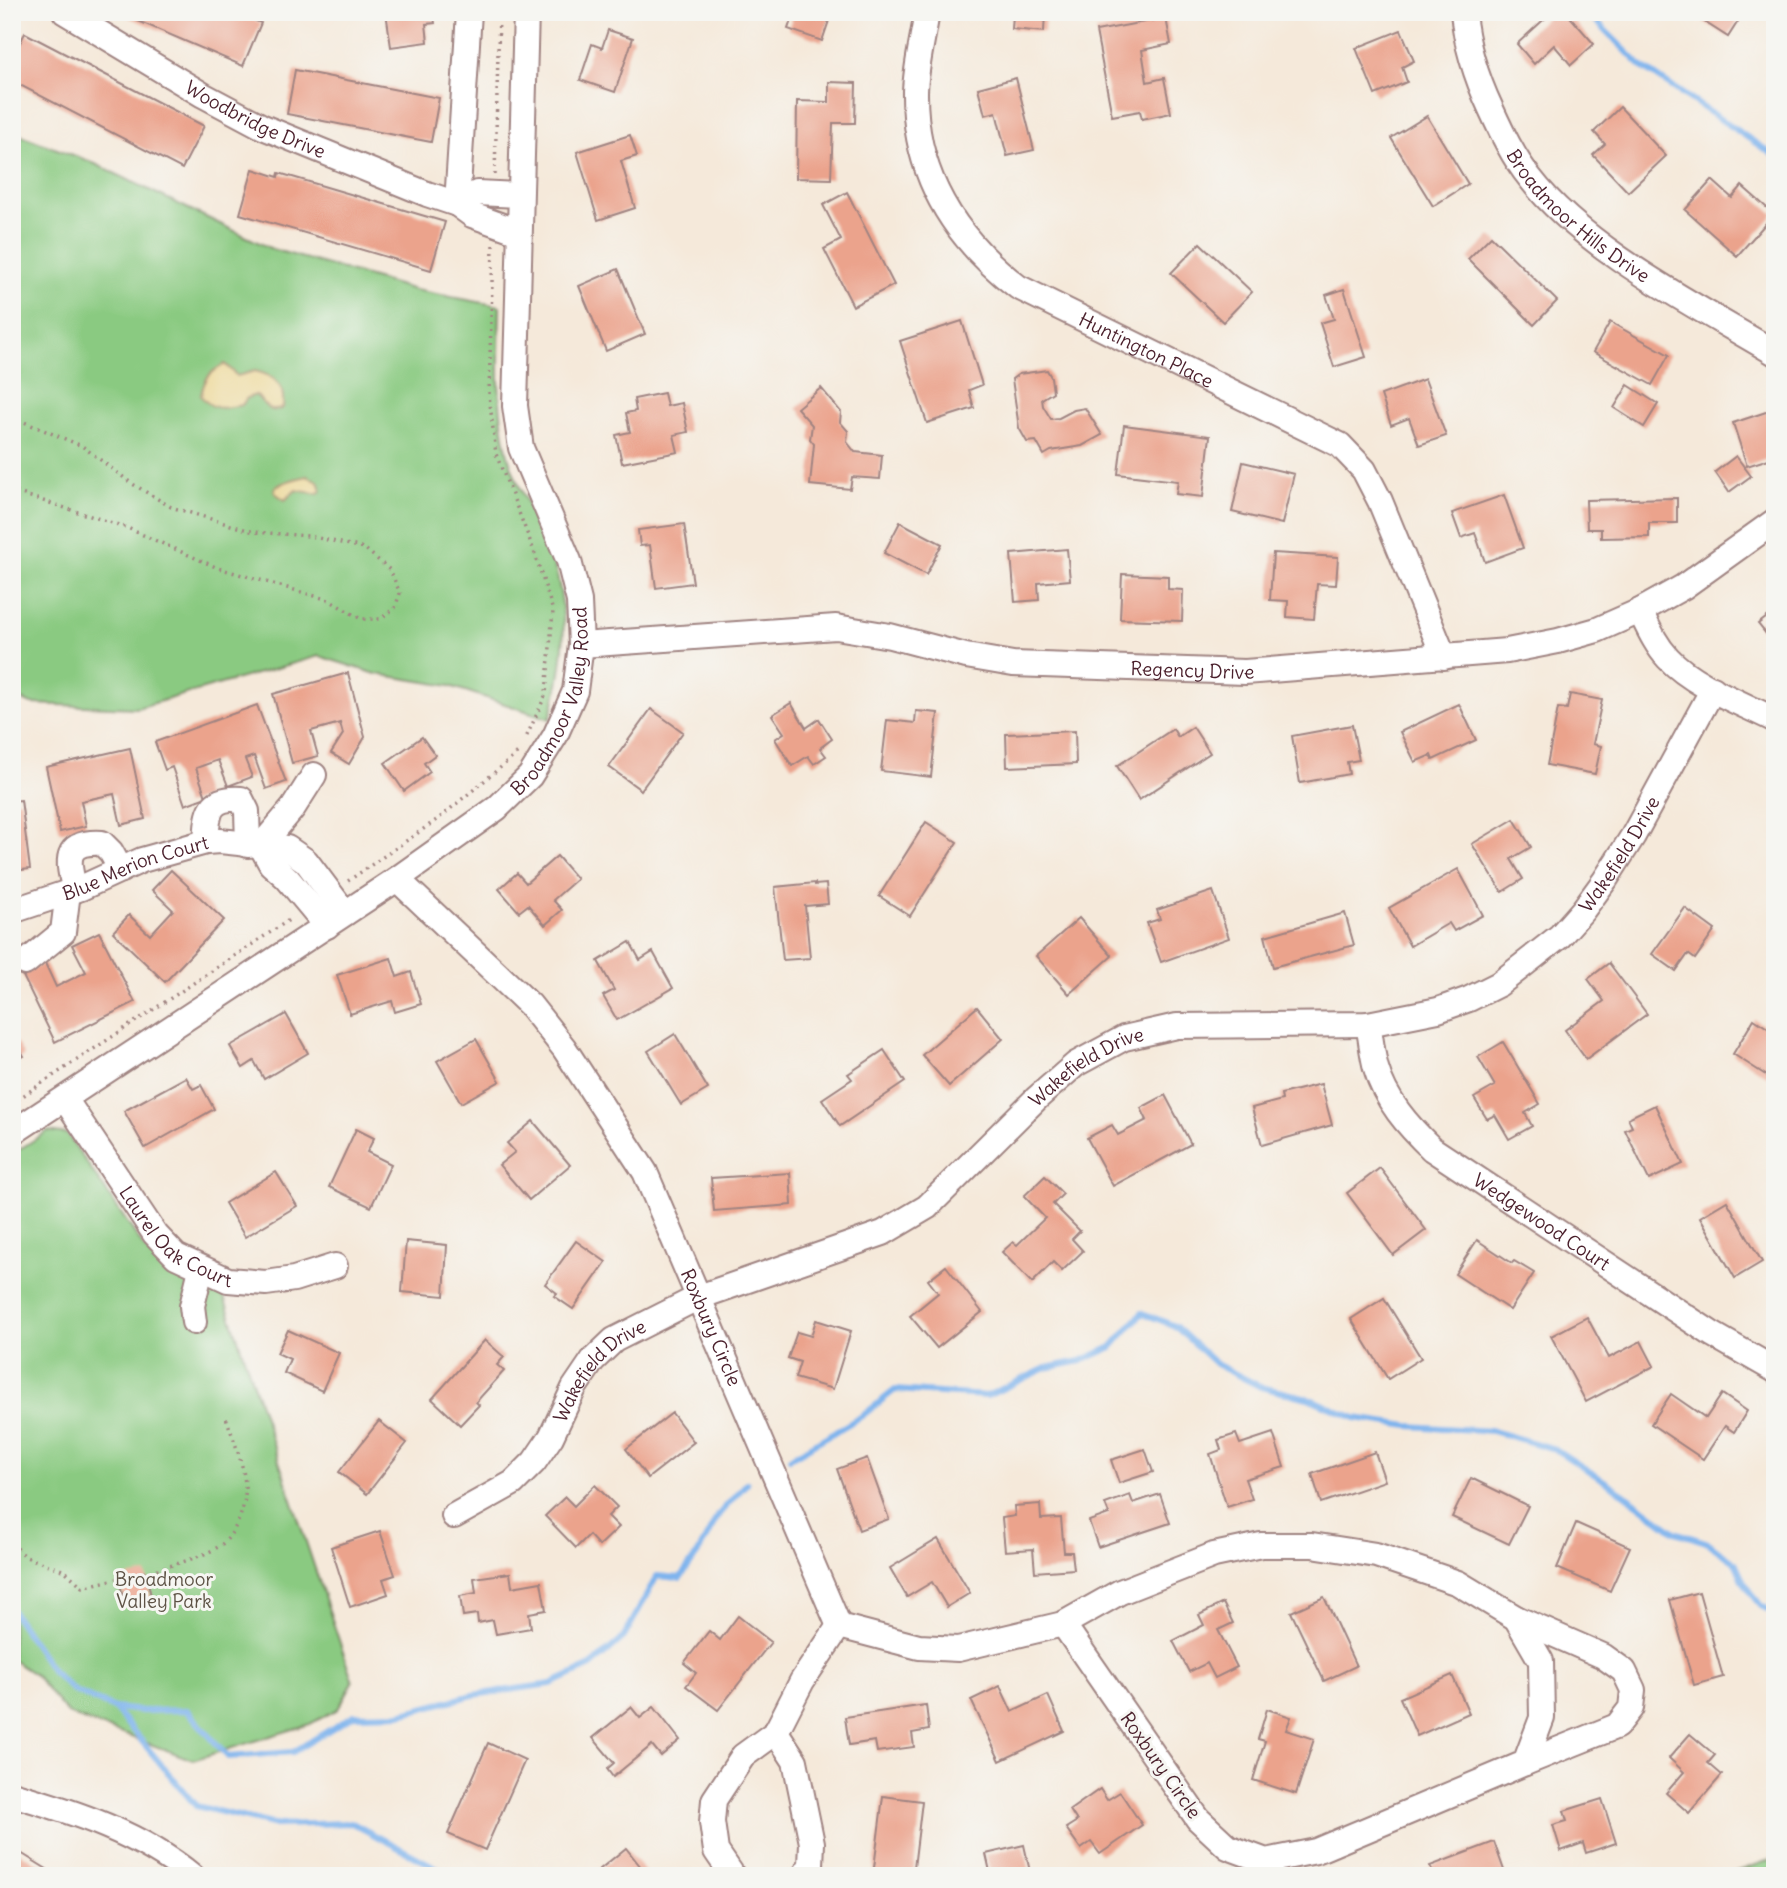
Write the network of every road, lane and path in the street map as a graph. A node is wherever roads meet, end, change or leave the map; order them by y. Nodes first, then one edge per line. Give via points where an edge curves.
1 (65, 12) edge
2 (468, 12) edge
3 (499, 12) edge
4 (526, 12) edge
5 (928, 12) edge
6 (1463, 12) edge
7 (494, 193) junction
8 (520, 195) junction
9 (457, 204) junction
10 (494, 223) junction
11 (519, 232) junction
12 (1775, 353) edge
13 (12, 417) edge
14 (12, 491) edge
15 (1775, 521) edge
16 (1640, 611) junction
17 (581, 645) junction
18 (1444, 657) junction
19 (1713, 689) junction
20 (1775, 720) edge
21 (314, 775) dead end
22 (206, 842) junction
23 (255, 846) junction
24 (121, 870) junction
25 (397, 879) junction
26 (72, 891) junction
27 (321, 899) junction
28 (12, 911) edge
29 (336, 920) junction
30 (25, 963) dead end
31 (1368, 1024) junction
32 (65, 1099) junction
33 (12, 1103) edge
34 (12, 1133) edge
35 (335, 1266) dead end
36 (201, 1269) junction
37 (699, 1297) junction
38 (194, 1322) dead end
39 (1775, 1370) edge
40 (226, 1417) dead end
41 (454, 1516) dead end
42 (12, 1543) edge
43 (1516, 1618) junction
44 (1063, 1624) junction
45 (839, 1626) junction
46 (776, 1732) junction
47 (1525, 1763) junction
48 (12, 1794) edge
49 (191, 1876) edge
50 (733, 1876) edge
51 (804, 1876) edge

1 - 9 street, Woodbridge Drive via 263,127
2 - 9 street
3 - 7 path
4 - 8 street, Broadmoor Valley Road
5 - 18 street, Huntington Place via 915,91 919,136 947,212 970,244 1018,287 1340,444 1364,470 1380,501
6 - 12 street, Broadmoor Hills Drive via 1480,86 1508,144 1551,202 1617,257
7 - 8 street
7 - 9 street via 477,193
8 - 11 street, Broadmoor Valley Road
9 - 10 street, Woodbridge Drive
10 - 11 street, Woodbridge Drive
10 - 27 path via 489,395 496,454 553,611 546,694 520,751 439,820
11 - 17 street, Broadmoor Valley Road via 515,406 521,448 569,561 579,601
13 - 14 path via 82,446 171,506 254,532 309,536 363,548 390,570 400,593 395,608 380,619 361,620 328,600 218,568 125,527
15 - 16 street, Regency Drive via 1683,587
16 - 18 street, Regency Drive via 1558,641
16 - 19 street via 1668,658
17 - 18 street, Regency Drive via 836,627 1013,664 1245,672
17 - 25 street, Broadmoor Valley Road via 575,691 530,776 497,808
19 - 20 street
19 - 31 street, Wakefield Drive via 1633,836 1560,936 1499,984 1469,999
21 - 23 street via 293,807
22 - 23 street, Blue Merion Court
22 - 23 street via 208,811 216,802 241,799
22 - 24 street, Blue Merion Court
23 - 27 street, Blue Merion Court via 287,848 306,861
24 - 26 street, Blue Merion Court
24 - 26 street via 102,843 89,842 69,856
25 - 29 street, Broadmoor Valley Road
25 - 37 street, Roxbury Circle via 530,1006 564,1048 645,1172
26 - 28 street, Blue Merion Court
26 - 30 street via 63,932
27 - 29 street, Blue Merion Court
27 - 33 path
29 - 32 street, Broadmoor Valley Road
31 - 37 street, Wakefield Drive via 1177,1026 1124,1038 1076,1064 927,1207 883,1233
31 - 39 street, Wedgewood Court via 1376,1068 1386,1091 1412,1130 1432,1149 1712,1334
32 - 34 street, Broadmoor Valley Road
32 - 36 street, Laurel Oak Court via 155,1234 176,1256
35 - 36 street, Laurel Oak Court via 266,1283 228,1280
36 - 38 street via 192,1306
37 - 41 street, Wakefield Drive via 614,1340 574,1388 534,1462 513,1483
37 - 45 street, Roxbury Circle
40 - 42 path via 241,1465 245,1497 233,1531 222,1544 193,1559 83,1587 65,1571 26,1557
43 - 44 street, Roxbury Circle via 1458,1583 1376,1555 1312,1545 1261,1545 1214,1555 1120,1592
43 - 47 street, Roxbury Circle via 1541,1661 1542,1718
43 - 47 street, Roxbury Circle via 1603,1656 1624,1671 1633,1690 1631,1708 1617,1726
44 - 45 street, Roxbury Circle via 958,1649 919,1647
44 - 47 street, Roxbury Circle via 1198,1819 1228,1847 1266,1861 1316,1851
45 - 46 street via 802,1681
46 - 50 street via 744,1756 714,1800 716,1852
46 - 51 street via 795,1761 812,1843 811,1865
48 - 49 street via 128,1835

